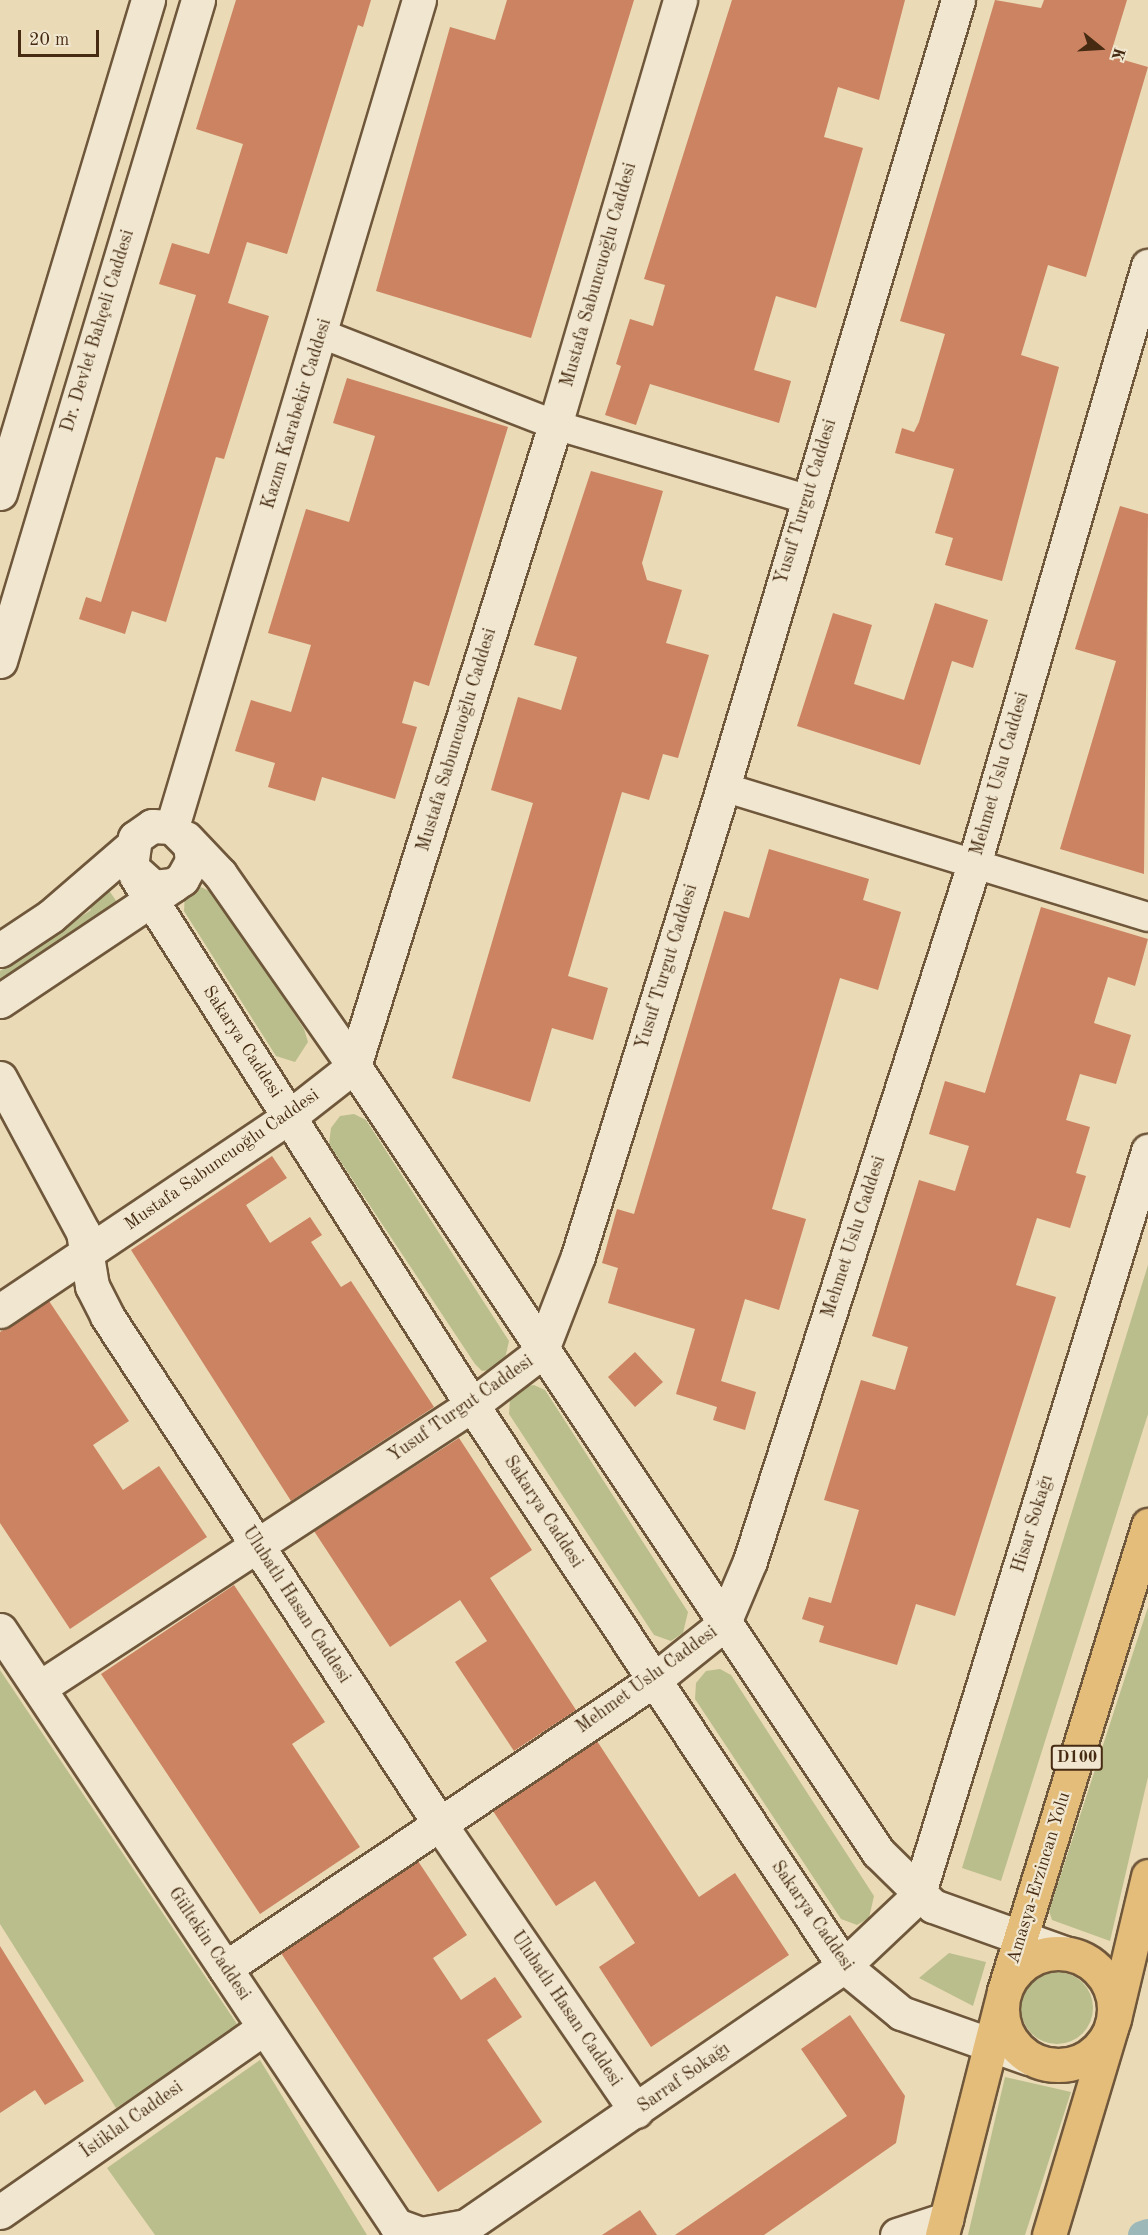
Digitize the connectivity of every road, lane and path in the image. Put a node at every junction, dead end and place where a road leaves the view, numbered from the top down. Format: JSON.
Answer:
{"nodes":[{"id":1,"x":148,"y":0,"type":"edge"},
{"id":2,"x":198,"y":0,"type":"edge"},
{"id":3,"x":419,"y":0,"type":"edge"},
{"id":4,"x":680,"y":0,"type":"edge"},
{"id":5,"x":958,"y":0,"type":"edge"},
{"id":6,"x":1148,"y":266,"type":"edge"},
{"id":7,"x":322,"y":334,"type":"junction"},
{"id":8,"x":555,"y":425,"type":"junction"},
{"id":9,"x":0,"y":493,"type":"edge"},
{"id":10,"x":807,"y":499,"type":"junction"},
{"id":11,"x":0,"y":661,"type":"edge"},
{"id":12,"x":723,"y":787,"type":"junction"},
{"id":13,"x":179,"y":833,"type":"junction"},
{"id":14,"x":974,"y":864,"type":"junction"},
{"id":15,"x":148,"y":877,"type":"junction"},
{"id":16,"x":1148,"y":917,"type":"edge"},
{"id":17,"x":0,"y":950,"type":"edge"},
{"id":18,"x":0,"y":1001,"type":"edge"},
{"id":19,"x":354,"y":1066,"type":"junction"},
{"id":20,"x":0,"y":1078,"type":"edge"},
{"id":21,"x":290,"y":1116,"type":"junction"},
{"id":22,"x":1148,"y":1151,"type":"edge"},
{"id":23,"x":90,"y":1250,"type":"junction"},
{"id":24,"x":0,"y":1311,"type":"edge"},
{"id":25,"x":541,"y":1352,"type":"junction"},
{"id":26,"x":472,"y":1405,"type":"junction"},
{"id":27,"x":1148,"y":1525,"type":"edge"},
{"id":28,"x":258,"y":1548,"type":"junction"},
{"id":29,"x":723,"y":1625,"type":"junction"},
{"id":30,"x":0,"y":1630,"type":"edge"},
{"id":31,"x":654,"y":1680,"type":"junction"},
{"id":32,"x":39,"y":1688,"type":"junction"},
{"id":33,"x":439,"y":1823,"type":"junction"},
{"id":34,"x":1148,"y":1876,"type":"edge"},
{"id":35,"x":918,"y":1896,"type":"junction"},
{"id":36,"x":1021,"y":1938,"type":"junction"},
{"id":37,"x":1064,"y":1953,"type":"junction"},
{"id":38,"x":844,"y":1966,"type":"junction"},
{"id":39,"x":225,"y":1968,"type":"junction"},
{"id":40,"x":1004,"y":1991,"type":"junction"},
{"id":41,"x":1114,"y":2019,"type":"junction"},
{"id":42,"x":264,"y":2028,"type":"junction"},
{"id":43,"x":990,"y":2045,"type":"junction"},
{"id":44,"x":1028,"y":2058,"type":"junction"},
{"id":45,"x":636,"y":2111,"type":"junction"},
{"id":46,"x":0,"y":2212,"type":"edge"},
{"id":47,"x":944,"y":2227,"type":"edge"},
{"id":48,"x":433,"y":2234,"type":"edge"},
{"id":49,"x":897,"y":2235,"type":"edge"},
{"id":50,"x":1049,"y":2235,"type":"edge"}],
"edges":[{"from":1,"to":9,"type":"street"},
{"from":2,"to":11,"type":"street","name":"Dr. Devlet Bahçeli Caddesi"},
{"from":3,"to":7,"type":"street","name":"Kazım Karabekir Caddesi"},
{"from":4,"to":8,"type":"street","name":"Mustafa Sabuncuoğlu Caddesi"},
{"from":5,"to":10,"type":"street","name":"Yusuf Turgut Caddesi"},
{"from":6,"to":14,"type":"street","name":"Mehmet Uslu Caddesi"},
{"from":7,"to":8,"type":"street"},
{"from":7,"to":13,"type":"street","name":"Kazım Karabekir Caddesi"},
{"from":8,"to":10,"type":"street"},
{"from":8,"to":19,"type":"street","name":"Mustafa Sabuncuoğlu Caddesi"},
{"from":10,"to":12,"type":"street","name":"Yusuf Turgut Caddesi"},
{"from":12,"to":14,"type":"street"},
{"from":12,"to":25,"type":"street","name":"Yusuf Turgut Caddesi"},
{"from":13,"to":15,"type":"street","name":"Kazım Karabekir Caddesi"},
{"from":13,"to":15,"type":"street","name":"Kazım Karabekir Caddesi"},
{"from":13,"to":19,"type":"street"},
{"from":14,"to":16,"type":"street"},
{"from":14,"to":29,"type":"street","name":"Mehmet Uslu Caddesi"},
{"from":15,"to":17,"type":"street","name":"Kazım Karabekir Caddesi"},
{"from":15,"to":18,"type":"street","name":"Kazım Karabekir Caddesi"},
{"from":15,"to":21,"type":"street","name":"Sakarya Caddesi"},
{"from":19,"to":21,"type":"street","name":"Mustafa Sabuncuoğlu Caddesi"},
{"from":19,"to":25,"type":"street"},
{"from":20,"to":23,"type":"street","name":"Ulubatlı Hasan Caddesi"},
{"from":21,"to":23,"type":"street","name":"Mustafa Sabuncuoğlu Caddesi"},
{"from":21,"to":26,"type":"street","name":"Sakarya Caddesi"},
{"from":22,"to":35,"type":"street","name":"Hisar Sokağı"},
{"from":23,"to":24,"type":"street","name":"Mustafa Sabuncuoğlu Caddesi"},
{"from":23,"to":28,"type":"street","name":"Ulubatlı Hasan Caddesi"},
{"from":25,"to":26,"type":"street","name":"Yusuf Turgut Caddesi"},
{"from":25,"to":29,"type":"street"},
{"from":26,"to":28,"type":"street","name":"Yusuf Turgut Caddesi"},
{"from":26,"to":31,"type":"street","name":"Sakarya Caddesi"},
{"from":27,"to":36,"type":"highway","name":"Amasya-Erzincan Yolu","number":"D100"},
{"from":28,"to":32,"type":"street","name":"Yusuf Turgut Caddesi"},
{"from":28,"to":33,"type":"street","name":"Ulubatlı Hasan Caddesi"},
{"from":29,"to":31,"type":"street","name":"Mehmet Uslu Caddesi"},
{"from":29,"to":35,"type":"street"},
{"from":30,"to":32,"type":"street","name":"Gültekin Caddesi"},
{"from":31,"to":33,"type":"street","name":"Mehmet Uslu Caddesi"},
{"from":31,"to":38,"type":"street","name":"Sakarya Caddesi"},
{"from":32,"to":39,"type":"street","name":"Gültekin Caddesi"},
{"from":33,"to":39,"type":"street","name":"Mehmet Uslu Caddesi"},
{"from":33,"to":45,"type":"street","name":"Ulubatlı Hasan Caddesi"},
{"from":34,"to":41,"type":"highway"},
{"from":35,"to":36,"type":"street"},
{"from":35,"to":38,"type":"street","name":"Sarraf Sokağı"},
{"from":36,"to":37,"type":"street"},
{"from":36,"to":40,"type":"highway","name":"Amasya-Erzincan Yolu","number":"D100"},
{"from":37,"to":40,"type":"highway"},
{"from":37,"to":41,"type":"highway"},
{"from":38,"to":43,"type":"street","name":"Sakarya Caddesi"},
{"from":38,"to":45,"type":"street","name":"Sarraf Sokağı"},
{"from":39,"to":42,"type":"street","name":"Gültekin Caddesi"},
{"from":40,"to":43,"type":"highway","name":"Amasya-Erzincan Yolu","number":"D100"},
{"from":40,"to":44,"type":"highway"},
{"from":41,"to":44,"type":"highway"},
{"from":41,"to":50,"type":"highway"},
{"from":42,"to":46,"type":"street","name":"İstiklal Caddesi"},
{"from":42,"to":48,"type":"street","name":"Gültekin Caddesi"},
{"from":43,"to":44,"type":"street","name":"Sakarya Caddesi"},
{"from":43,"to":47,"type":"highway","name":"Amasya-Erzincan Yolu","number":"D100"},
{"from":45,"to":48,"type":"street","name":"Sarraf Sokağı"},
{"from":47,"to":49,"type":"street"}]}
